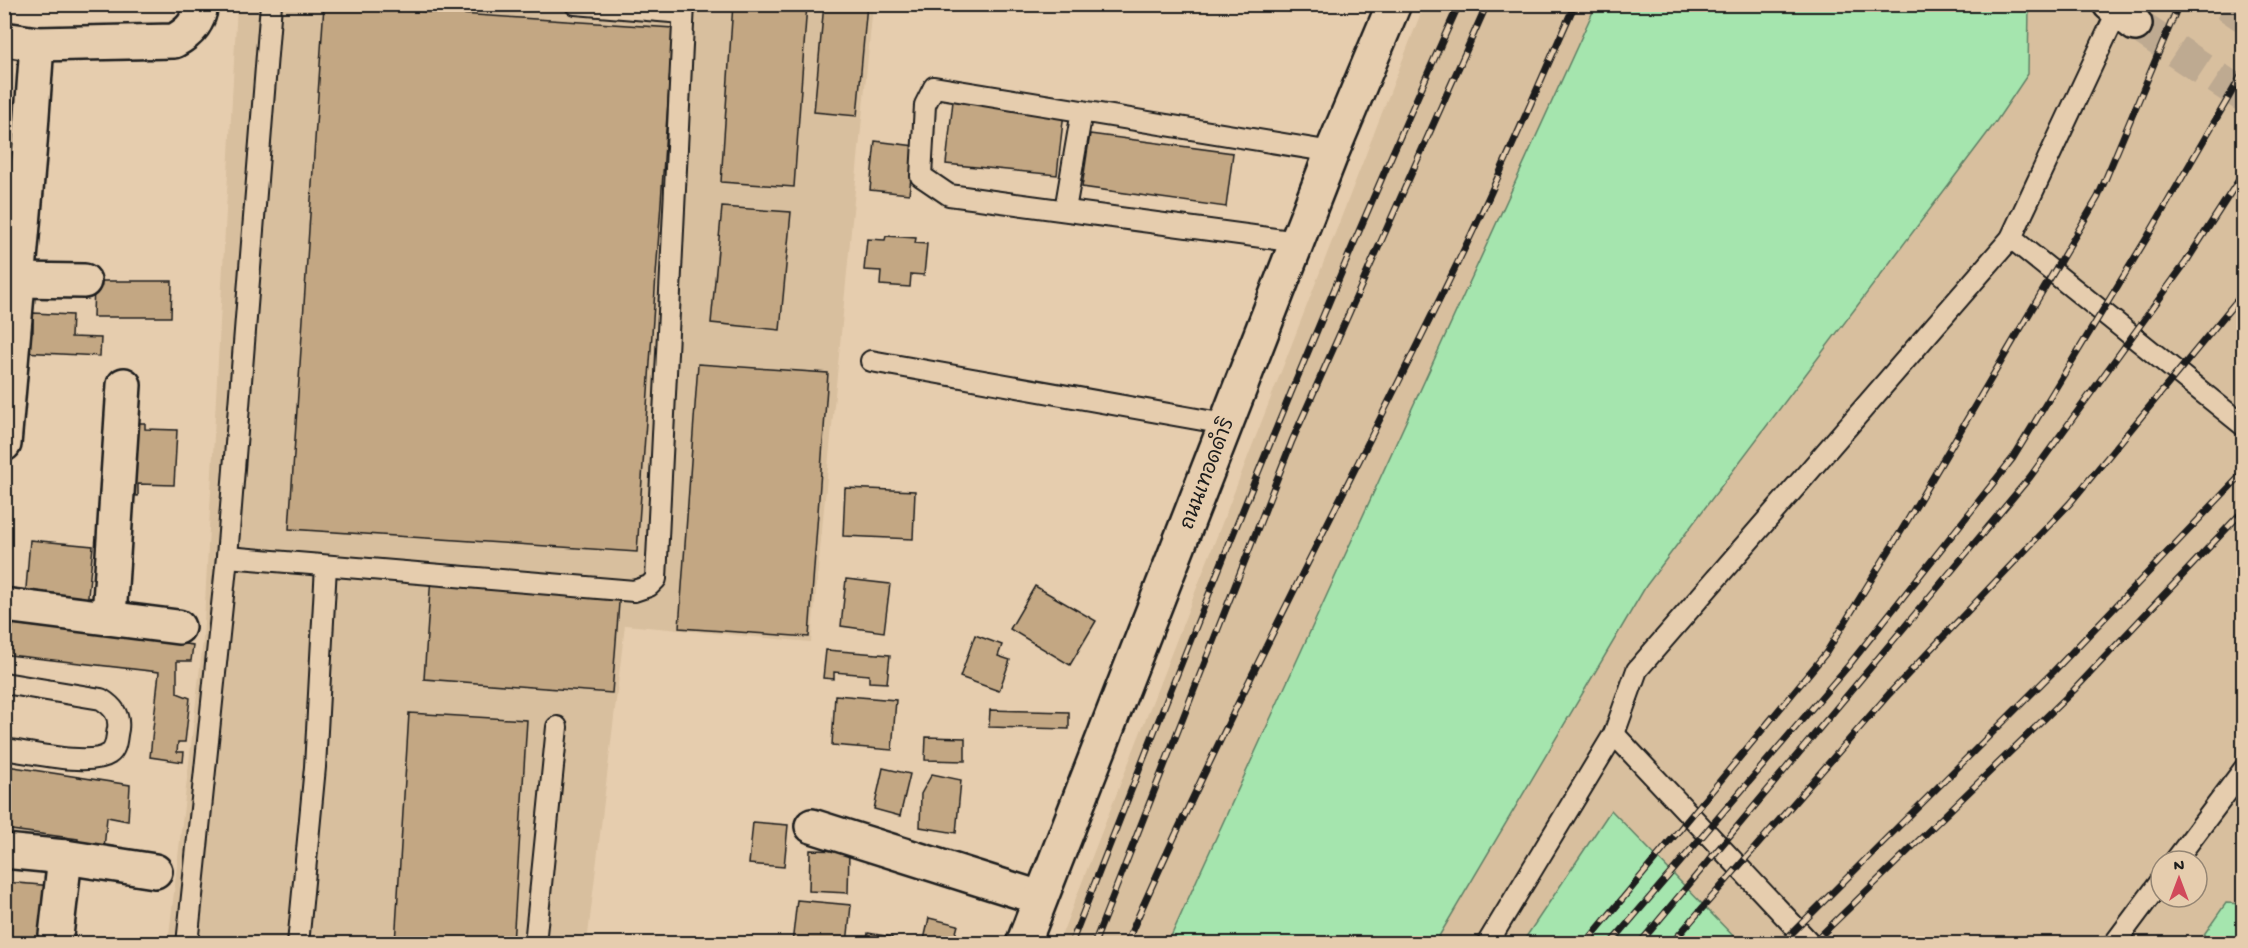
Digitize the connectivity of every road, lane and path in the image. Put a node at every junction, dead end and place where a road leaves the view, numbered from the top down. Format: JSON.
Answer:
{"nodes":[{"id":1,"x":201,"y":4,"type":"edge"},
{"id":2,"x":271,"y":4,"type":"edge"},
{"id":3,"x":575,"y":4,"type":"edge"},
{"id":4,"x":1394,"y":4,"type":"edge"},
{"id":5,"x":683,"y":9,"type":"edge"},
{"id":6,"x":2121,"y":13,"type":"edge"},
{"id":7,"x":4,"y":39,"type":"edge"},
{"id":8,"x":37,"y":44,"type":"junction"},
{"id":9,"x":1082,"y":111,"type":"junction"},
{"id":10,"x":1332,"y":152,"type":"junction"},
{"id":11,"x":1065,"y":210,"type":"junction"},
{"id":12,"x":2011,"y":237,"type":"junction"},
{"id":13,"x":1298,"y":242,"type":"junction"},
{"id":14,"x":13,"y":272,"type":"edge"},
{"id":15,"x":84,"y":281,"type":"dead end"},
{"id":16,"x":871,"y":361,"type":"dead end"},
{"id":17,"x":124,"y":385,"type":"dead end"},
{"id":18,"x":1225,"y":424,"type":"junction"},
{"id":19,"x":2244,"y":426,"type":"edge"},
{"id":20,"x":4,"y":444,"type":"edge"},
{"id":21,"x":227,"y":557,"type":"junction"},
{"id":22,"x":326,"y":566,"type":"junction"},
{"id":23,"x":4,"y":605,"type":"edge"},
{"id":24,"x":109,"y":617,"type":"junction"},
{"id":25,"x":178,"y":627,"type":"dead end"},
{"id":26,"x":4,"y":683,"type":"edge"},
{"id":27,"x":557,"y":727,"type":"dead end"},
{"id":28,"x":1614,"y":734,"type":"junction"},
{"id":29,"x":4,"y":749,"type":"edge"},
{"id":30,"x":2244,"y":769,"type":"edge"},
{"id":31,"x":812,"y":826,"type":"dead end"},
{"id":32,"x":2184,"y":849,"type":"edge"},
{"id":33,"x":4,"y":851,"type":"edge"},
{"id":34,"x":65,"y":857,"type":"junction"},
{"id":35,"x":155,"y":871,"type":"dead end"},
{"id":36,"x":2149,"y":896,"type":"edge"},
{"id":37,"x":1040,"y":898,"type":"junction"},
{"id":38,"x":55,"y":944,"type":"edge"},
{"id":39,"x":187,"y":944,"type":"edge"},
{"id":40,"x":298,"y":944,"type":"edge"},
{"id":41,"x":535,"y":944,"type":"edge"},
{"id":42,"x":1023,"y":944,"type":"edge"},
{"id":43,"x":1487,"y":944,"type":"edge"},
{"id":44,"x":1811,"y":944,"type":"edge"},
{"id":45,"x":2114,"y":944,"type":"edge"}],
"edges":[{"from":1,"to":8,"type":"street"},
{"from":2,"to":21,"type":"lane"},
{"from":3,"to":5,"type":"lane"},
{"from":4,"to":10,"type":"street","name":"ถนนเทอดดำริ"},
{"from":5,"to":22,"type":"lane"},
{"from":6,"to":12,"type":"lane"},
{"from":7,"to":8,"type":"street"},
{"from":8,"to":14,"type":"street"},
{"from":9,"to":10,"type":"lane"},
{"from":9,"to":11,"type":"lane"},
{"from":9,"to":11,"type":"lane"},
{"from":10,"to":13,"type":"street","name":"ถนนเทอดดำริ"},
{"from":11,"to":13,"type":"lane"},
{"from":12,"to":19,"type":"lane"},
{"from":12,"to":28,"type":"lane"},
{"from":13,"to":18,"type":"street","name":"ถนนเทอดดำริ"},
{"from":14,"to":15,"type":"street"},
{"from":14,"to":20,"type":"street"},
{"from":16,"to":18,"type":"lane"},
{"from":17,"to":24,"type":"street"},
{"from":18,"to":37,"type":"street","name":"ถนนเทอดดำริ"},
{"from":21,"to":22,"type":"lane"},
{"from":21,"to":39,"type":"lane"},
{"from":22,"to":40,"type":"lane"},
{"from":23,"to":24,"type":"street"},
{"from":24,"to":25,"type":"street"},
{"from":26,"to":29,"type":"lane"},
{"from":27,"to":41,"type":"lane"},
{"from":28,"to":43,"type":"lane"},
{"from":28,"to":44,"type":"lane"},
{"from":30,"to":32,"type":"lane"},
{"from":31,"to":37,"type":"street"},
{"from":33,"to":34,"type":"street"},
{"from":34,"to":35,"type":"street"},
{"from":34,"to":38,"type":"street"},
{"from":36,"to":45,"type":"lane"},
{"from":37,"to":42,"type":"street","name":"ถนนเทอดดำริ"}]}
